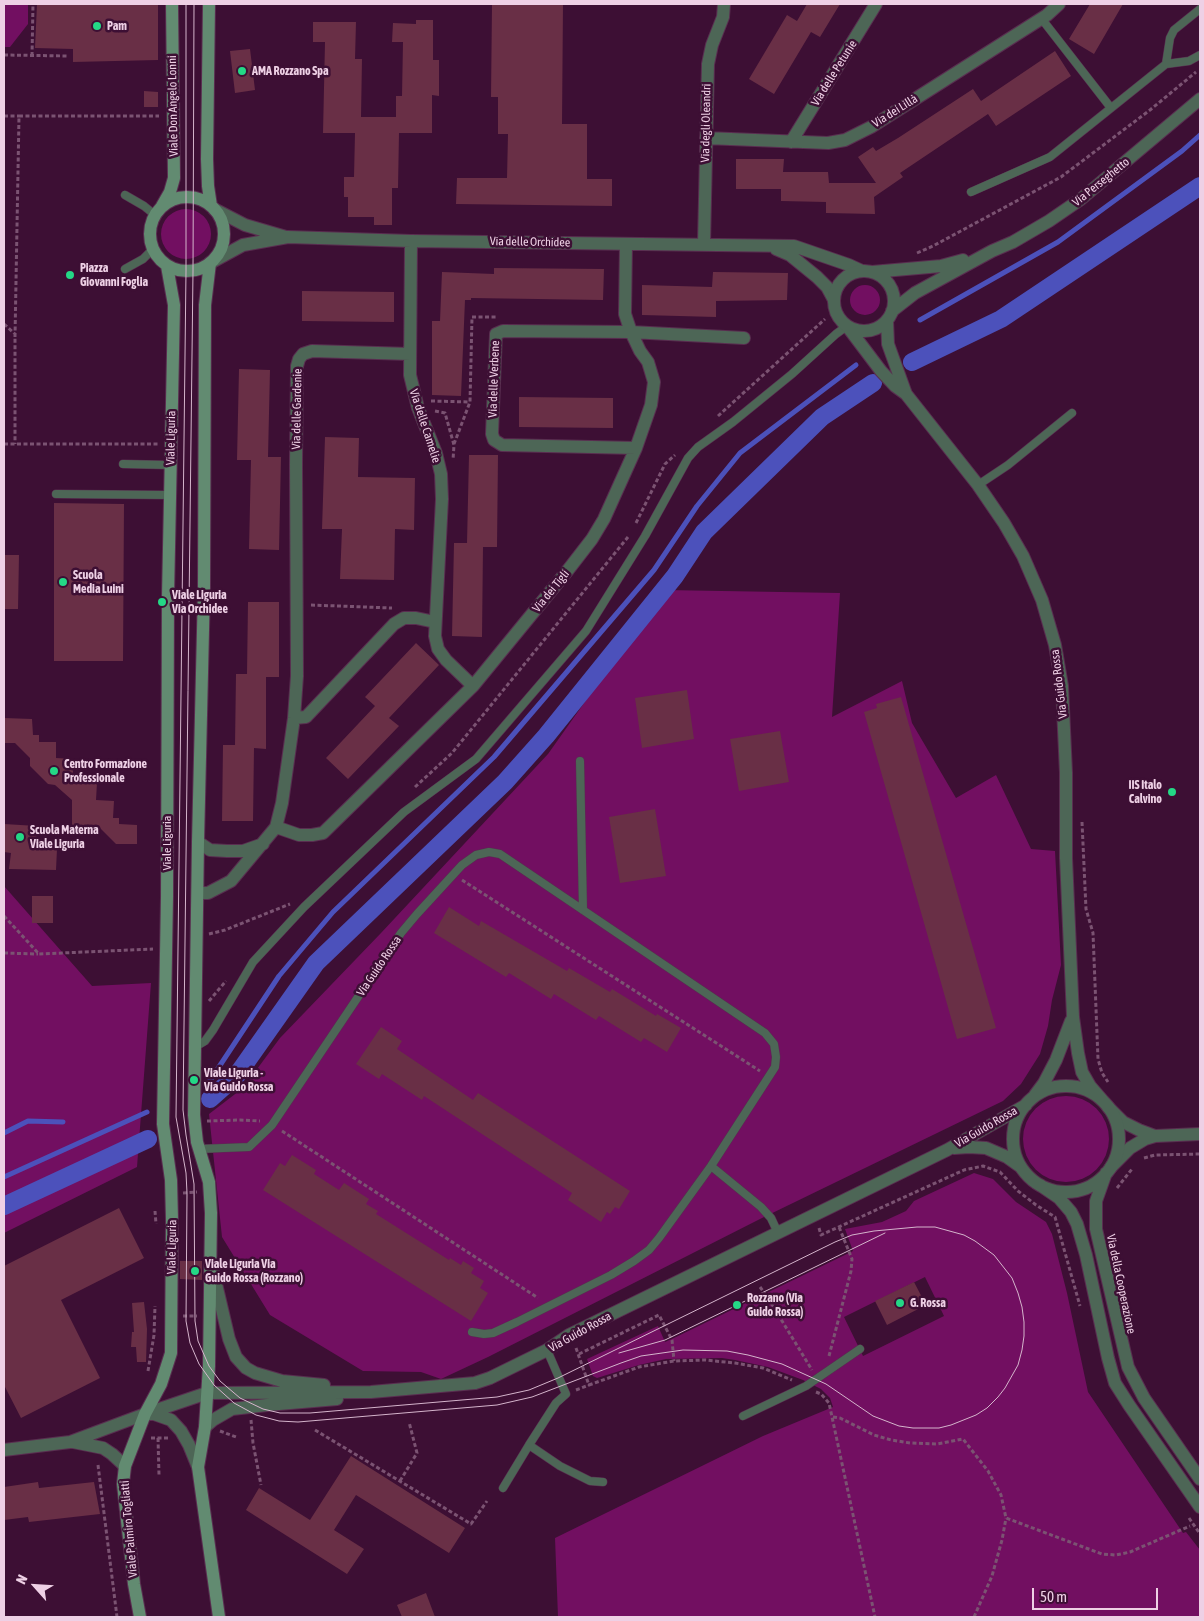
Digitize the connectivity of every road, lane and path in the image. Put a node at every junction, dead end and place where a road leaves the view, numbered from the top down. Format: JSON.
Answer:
{"nodes":[{"id":1,"x":33,"y":4,"type":"edge"},
{"id":2,"x":172,"y":4,"type":"edge"},
{"id":3,"x":209,"y":4,"type":"edge"},
{"id":4,"x":724,"y":4,"type":"edge"},
{"id":5,"x":876,"y":4,"type":"edge"},
{"id":6,"x":1059,"y":4,"type":"edge"},
{"id":7,"x":1200,"y":9,"type":"edge"},
{"id":8,"x":1041,"y":18,"type":"junction"},
{"id":9,"x":4,"y":55,"type":"edge"},
{"id":10,"x":1200,"y":55,"type":"edge"},
{"id":11,"x":32,"y":56,"type":"junction"},
{"id":12,"x":68,"y":56,"type":"dead end"},
{"id":13,"x":1166,"y":64,"type":"junction"},
{"id":14,"x":1200,"y":69,"type":"edge"},
{"id":15,"x":1200,"y":100,"type":"edge"},
{"id":16,"x":1111,"y":108,"type":"junction"},
{"id":17,"x":4,"y":116,"type":"edge"},
{"id":18,"x":19,"y":116,"type":"junction"},
{"id":19,"x":164,"y":116,"type":"dead end"},
{"id":20,"x":706,"y":138,"type":"junction"},
{"id":21,"x":791,"y":142,"type":"junction"},
{"id":22,"x":971,"y":192,"type":"dead end"},
{"id":23,"x":125,"y":195,"type":"dead end"},
{"id":24,"x":212,"y":207,"type":"junction"},
{"id":25,"x":158,"y":211,"type":"junction"},
{"id":26,"x":288,"y":237,"type":"junction"},
{"id":27,"x":411,"y":241,"type":"junction"},
{"id":28,"x":626,"y":244,"type":"junction"},
{"id":29,"x":704,"y":244,"type":"junction"},
{"id":30,"x":771,"y":247,"type":"junction"},
{"id":31,"x":153,"y":249,"type":"junction"},
{"id":32,"x":992,"y":251,"type":"junction"},
{"id":33,"x":210,"y":263,"type":"junction"},
{"id":34,"x":168,"y":266,"type":"junction"},
{"id":35,"x":125,"y":269,"type":"dead end"},
{"id":36,"x":912,"y":269,"type":"junction"},
{"id":37,"x":867,"y":272,"type":"junction"},
{"id":38,"x":834,"y":300,"type":"junction"},
{"id":39,"x":889,"y":316,"type":"junction"},
{"id":40,"x":4,"y":324,"type":"edge"},
{"id":41,"x":847,"y":326,"type":"junction"},
{"id":42,"x":631,"y":332,"type":"junction"},
{"id":43,"x":15,"y":337,"type":"junction"},
{"id":44,"x":744,"y":338,"type":"dead end"},
{"id":45,"x":410,"y":354,"type":"junction"},
{"id":46,"x":906,"y":394,"type":"junction"},
{"id":47,"x":428,"y":401,"type":"dead end"},
{"id":48,"x":470,"y":402,"type":"dead end"},
{"id":49,"x":1072,"y":413,"type":"dead end"},
{"id":50,"x":4,"y":444,"type":"edge"},
{"id":51,"x":14,"y":444,"type":"junction"},
{"id":52,"x":162,"y":444,"type":"dead end"},
{"id":53,"x":636,"y":448,"type":"junction"},
{"id":54,"x":123,"y":464,"type":"dead end"},
{"id":55,"x":170,"y":465,"type":"junction"},
{"id":56,"x":978,"y":485,"type":"junction"},
{"id":57,"x":56,"y":494,"type":"dead end"},
{"id":58,"x":170,"y":495,"type":"junction"},
{"id":59,"x":298,"y":604,"type":"junction"},
{"id":60,"x":397,"y":609,"type":"dead end"},
{"id":61,"x":435,"y":622,"type":"junction"},
{"id":62,"x":473,"y":686,"type":"junction"},
{"id":63,"x":294,"y":718,"type":"junction"},
{"id":64,"x":580,"y":761,"type":"dead end"},
{"id":65,"x":1082,"y":812,"type":"dead end"},
{"id":66,"x":276,"y":827,"type":"junction"},
{"id":67,"x":198,"y":842,"type":"junction"},
{"id":68,"x":263,"y":844,"type":"junction"},
{"id":69,"x":453,"y":875,"type":"junction"},
{"id":70,"x":198,"y":893,"type":"junction"},
{"id":71,"x":583,"y":910,"type":"junction"},
{"id":72,"x":4,"y":916,"type":"edge"},
{"id":73,"x":165,"y":948,"type":"junction"},
{"id":74,"x":4,"y":953,"type":"edge"},
{"id":75,"x":39,"y":954,"type":"junction"},
{"id":76,"x":1073,"y":1017,"type":"junction"},
{"id":77,"x":195,"y":1047,"type":"junction"},
{"id":78,"x":768,"y":1077,"type":"junction"},
{"id":79,"x":1108,"y":1083,"type":"dead end"},
{"id":80,"x":1028,"y":1102,"type":"junction"},
{"id":81,"x":1106,"y":1104,"type":"junction"},
{"id":82,"x":205,"y":1121,"type":"dead end"},
{"id":83,"x":272,"y":1124,"type":"junction"},
{"id":84,"x":1200,"y":1134,"type":"edge"},
{"id":85,"x":1155,"y":1136,"type":"junction"},
{"id":86,"x":199,"y":1149,"type":"junction"},
{"id":87,"x":947,"y":1150,"type":"junction"},
{"id":88,"x":1200,"y":1154,"type":"edge"},
{"id":89,"x":1140,"y":1160,"type":"dead end"},
{"id":90,"x":1136,"y":1164,"type":"dead end"},
{"id":91,"x":711,"y":1166,"type":"junction"},
{"id":92,"x":983,"y":1166,"type":"dead end"},
{"id":93,"x":1108,"y":1170,"type":"junction"},
{"id":94,"x":1024,"y":1171,"type":"junction"},
{"id":95,"x":1040,"y":1185,"type":"junction"},
{"id":96,"x":200,"y":1192,"type":"dead end"},
{"id":97,"x":180,"y":1193,"type":"dead end"},
{"id":98,"x":1113,"y":1195,"type":"dead end"},
{"id":99,"x":155,"y":1202,"type":"dead end"},
{"id":100,"x":839,"y":1227,"type":"junction"},
{"id":101,"x":156,"y":1230,"type":"dead end"},
{"id":102,"x":778,"y":1233,"type":"junction"},
{"id":103,"x":822,"y":1235,"type":"dead end"},
{"id":104,"x":210,"y":1260,"type":"junction"},
{"id":105,"x":760,"y":1287,"type":"dead end"},
{"id":106,"x":155,"y":1300,"type":"dead end"},
{"id":107,"x":548,"y":1307,"type":"junction"},
{"id":108,"x":180,"y":1316,"type":"dead end"},
{"id":109,"x":202,"y":1316,"type":"dead end"},
{"id":110,"x":472,"y":1332,"type":"dead end"},
{"id":111,"x":569,"y":1335,"type":"junction"},
{"id":112,"x":860,"y":1349,"type":"dead end"},
{"id":113,"x":547,"y":1350,"type":"junction"},
{"id":114,"x":579,"y":1354,"type":"junction"},
{"id":115,"x":674,"y":1361,"type":"junction"},
{"id":116,"x":148,"y":1374,"type":"dead end"},
{"id":117,"x":822,"y":1375,"type":"junction"},
{"id":118,"x":806,"y":1386,"type":"junction"},
{"id":119,"x":207,"y":1392,"type":"junction"},
{"id":120,"x":371,"y":1392,"type":"junction"},
{"id":121,"x":145,"y":1414,"type":"junction"},
{"id":122,"x":742,"y":1416,"type":"dead end"},
{"id":123,"x":833,"y":1417,"type":"junction"},
{"id":124,"x":251,"y":1420,"type":"dead end"},
{"id":125,"x":409,"y":1422,"type":"dead end"},
{"id":126,"x":210,"y":1428,"type":"junction"},
{"id":127,"x":315,"y":1430,"type":"dead end"},
{"id":128,"x":236,"y":1437,"type":"dead end"},
{"id":129,"x":158,"y":1438,"type":"dead end"},
{"id":130,"x":70,"y":1442,"type":"junction"},
{"id":131,"x":529,"y":1445,"type":"junction"},
{"id":132,"x":4,"y":1450,"type":"edge"},
{"id":133,"x":98,"y":1465,"type":"dead end"},
{"id":134,"x":125,"y":1466,"type":"junction"},
{"id":135,"x":198,"y":1467,"type":"junction"},
{"id":136,"x":159,"y":1475,"type":"dead end"},
{"id":137,"x":400,"y":1480,"type":"junction"},
{"id":138,"x":1200,"y":1480,"type":"edge"},
{"id":139,"x":603,"y":1482,"type":"dead end"},
{"id":140,"x":261,"y":1485,"type":"dead end"},
{"id":141,"x":503,"y":1488,"type":"dead end"},
{"id":142,"x":487,"y":1501,"type":"dead end"},
{"id":143,"x":1200,"y":1506,"type":"edge"},
{"id":144,"x":1006,"y":1518,"type":"junction"},
{"id":145,"x":1190,"y":1526,"type":"dead end"},
{"id":146,"x":117,"y":1617,"type":"edge"},
{"id":147,"x":140,"y":1617,"type":"edge"},
{"id":148,"x":219,"y":1617,"type":"edge"},
{"id":149,"x":875,"y":1617,"type":"edge"},
{"id":150,"x":974,"y":1617,"type":"edge"}],
"edges":[{"from":1,"to":11,"type":"path"},
{"from":2,"to":25,"type":"main road","name":"Viale Don Angelo Lonni"},
{"from":3,"to":24,"type":"main road"},
{"from":4,"to":20,"type":"street","name":"Via degli Oleandri"},
{"from":5,"to":21,"type":"street","name":"Via delle Petunie"},
{"from":6,"to":8,"type":"street","name":"Via dei Lillà"},
{"from":7,"to":13,"type":"lane"},
{"from":8,"to":16,"type":"lane"},
{"from":8,"to":21,"type":"street","name":"Via dei Lillà"},
{"from":9,"to":11,"type":"path"},
{"from":10,"to":13,"type":"lane"},
{"from":11,"to":12,"type":"path"},
{"from":13,"to":16,"type":"lane"},
{"from":14,"to":36,"type":"path"},
{"from":15,"to":32,"type":"street","name":"Via Perseghetto"},
{"from":16,"to":22,"type":"lane"},
{"from":17,"to":18,"type":"path"},
{"from":18,"to":19,"type":"path"},
{"from":18,"to":43,"type":"path"},
{"from":20,"to":21,"type":"street","name":"Via dei Lillà"},
{"from":20,"to":29,"type":"street","name":"Via degli Oleandri"},
{"from":23,"to":25,"type":"lane"},
{"from":24,"to":25,"type":"main road"},
{"from":24,"to":26,"type":"street","name":"Via delle Orchidee"},
{"from":24,"to":33,"type":"main road"},
{"from":25,"to":31,"type":"main road"},
{"from":26,"to":27,"type":"street","name":"Via delle Orchidee"},
{"from":26,"to":33,"type":"street","name":"Via delle Orchidee"},
{"from":27,"to":28,"type":"street","name":"Via delle Orchidee"},
{"from":27,"to":45,"type":"street","name":"Via delle Camelie"},
{"from":28,"to":29,"type":"street","name":"Via delle Orchidee"},
{"from":28,"to":42,"type":"street","name":"Via dei Tigli"},
{"from":29,"to":30,"type":"street","name":"Via delle Orchidee"},
{"from":30,"to":37,"type":"street","name":"Via delle Orchidee"},
{"from":30,"to":38,"type":"street","name":"Via delle Orchidee"},
{"from":31,"to":34,"type":"main road"},
{"from":31,"to":35,"type":"lane"},
{"from":32,"to":36,"type":"street","name":"Via Perseghetto"},
{"from":32,"to":39,"type":"street","name":"Via Perseghetto"},
{"from":33,"to":34,"type":"main road"},
{"from":33,"to":67,"type":"main road"},
{"from":34,"to":55,"type":"main road","name":"Viale Liguria"},
{"from":36,"to":37,"type":"street","name":"Via Perseghetto"},
{"from":37,"to":38,"type":"street"},
{"from":37,"to":39,"type":"street"},
{"from":38,"to":41,"type":"street"},
{"from":39,"to":41,"type":"street"},
{"from":39,"to":46,"type":"street","name":"Via Guido Rossa"},
{"from":40,"to":43,"type":"path"},
{"from":41,"to":46,"type":"street","name":"Via Guido Rossa"},
{"from":41,"to":77,"type":"lane"},
{"from":42,"to":44,"type":"street","name":"Via delle Verbene"},
{"from":42,"to":53,"type":"street","name":"Via dei Tigli"},
{"from":42,"to":53,"type":"street","name":"Via delle Verbene"},
{"from":43,"to":51,"type":"path"},
{"from":45,"to":59,"type":"street","name":"Via delle Gardenie"},
{"from":45,"to":61,"type":"street","name":"Via delle Camelie"},
{"from":46,"to":56,"type":"street","name":"Via Guido Rossa"},
{"from":47,"to":48,"type":"path"},
{"from":49,"to":56,"type":"lane"},
{"from":50,"to":51,"type":"path"},
{"from":51,"to":52,"type":"path"},
{"from":53,"to":62,"type":"street","name":"Via dei Tigli"},
{"from":54,"to":55,"type":"lane"},
{"from":55,"to":58,"type":"main road","name":"Viale Liguria"},
{"from":56,"to":76,"type":"street","name":"Via Guido Rossa"},
{"from":57,"to":58,"type":"lane"},
{"from":58,"to":73,"type":"main road","name":"Viale Liguria"},
{"from":59,"to":60,"type":"path"},
{"from":59,"to":63,"type":"street"},
{"from":61,"to":62,"type":"street","name":"Via delle Camelie"},
{"from":61,"to":63,"type":"street"},
{"from":62,"to":66,"type":"street","name":"Via dei Tigli"},
{"from":63,"to":66,"type":"street"},
{"from":64,"to":71,"type":"lane"},
{"from":65,"to":79,"type":"path"},
{"from":66,"to":68,"type":"street"},
{"from":67,"to":68,"type":"street"},
{"from":67,"to":70,"type":"main road"},
{"from":68,"to":70,"type":"street"},
{"from":69,"to":71,"type":"lane","name":"Via Guido Rossa"},
{"from":69,"to":78,"type":"path"},
{"from":69,"to":83,"type":"lane","name":"Via Guido Rossa"},
{"from":70,"to":77,"type":"main road"},
{"from":71,"to":78,"type":"lane","name":"Via Guido Rossa"},
{"from":72,"to":75,"type":"path"},
{"from":73,"to":75,"type":"path"},
{"from":73,"to":121,"type":"main road","name":"Viale Liguria"},
{"from":74,"to":75,"type":"path"},
{"from":76,"to":80,"type":"street","name":"Via Guido Rossa"},
{"from":76,"to":81,"type":"street","name":"Via Guido Rossa"},
{"from":77,"to":86,"type":"main road"},
{"from":78,"to":91,"type":"lane","name":"Via Guido Rossa"},
{"from":80,"to":81,"type":"street"},
{"from":80,"to":87,"type":"street","name":"Via Guido Rossa"},
{"from":80,"to":94,"type":"street"},
{"from":81,"to":85,"type":"street"},
{"from":81,"to":93,"type":"street"},
{"from":82,"to":83,"type":"path"},
{"from":83,"to":86,"type":"lane","name":"Via Guido Rossa"},
{"from":83,"to":107,"type":"path"},
{"from":84,"to":85,"type":"street"},
{"from":85,"to":93,"type":"street"},
{"from":86,"to":104,"type":"main road"},
{"from":87,"to":94,"type":"street","name":"Via Guido Rossa"},
{"from":87,"to":102,"type":"street","name":"Via Guido Rossa"},
{"from":88,"to":89,"type":"path"},
{"from":90,"to":98,"type":"path"},
{"from":91,"to":102,"type":"lane"},
{"from":91,"to":107,"type":"lane","name":"Via Guido Rossa"},
{"from":92,"to":100,"type":"path"},
{"from":93,"to":95,"type":"street"},
{"from":93,"to":138,"type":"street","name":"Via della Cooperazione"},
{"from":94,"to":95,"type":"street"},
{"from":95,"to":143,"type":"street"},
{"from":96,"to":97,"type":"path"},
{"from":99,"to":101,"type":"path"},
{"from":100,"to":103,"type":"path"},
{"from":100,"to":117,"type":"path"},
{"from":102,"to":111,"type":"street","name":"Via Guido Rossa"},
{"from":104,"to":119,"type":"main road"},
{"from":104,"to":120,"type":"street","name":"Via Guido Rossa"},
{"from":105,"to":117,"type":"path"},
{"from":106,"to":116,"type":"path"},
{"from":107,"to":110,"type":"lane","name":"Via Guido Rossa"},
{"from":108,"to":109,"type":"path"},
{"from":111,"to":113,"type":"street","name":"Via Guido Rossa"},
{"from":111,"to":114,"type":"path"},
{"from":112,"to":117,"type":"lane"},
{"from":113,"to":120,"type":"street","name":"Via Guido Rossa"},
{"from":113,"to":131,"type":"lane"},
{"from":114,"to":115,"type":"path"},
{"from":114,"to":115,"type":"path"},
{"from":115,"to":118,"type":"path"},
{"from":117,"to":118,"type":"lane"},
{"from":118,"to":122,"type":"lane"},
{"from":118,"to":123,"type":"path"},
{"from":119,"to":120,"type":"street","name":"Via Guido Rossa"},
{"from":119,"to":121,"type":"street"},
{"from":119,"to":126,"type":"main road"},
{"from":120,"to":126,"type":"street","name":"Via Guido Rossa"},
{"from":121,"to":130,"type":"street"},
{"from":121,"to":134,"type":"main road","name":"Viale Palmiro Togliatti"},
{"from":121,"to":135,"type":"street"},
{"from":123,"to":144,"type":"path"},
{"from":123,"to":149,"type":"path"},
{"from":124,"to":140,"type":"path"},
{"from":125,"to":137,"type":"path"},
{"from":126,"to":128,"type":"path"},
{"from":126,"to":135,"type":"main road"},
{"from":127,"to":137,"type":"path"},
{"from":129,"to":136,"type":"path"},
{"from":130,"to":132,"type":"street"},
{"from":130,"to":134,"type":"street"},
{"from":131,"to":139,"type":"lane"},
{"from":131,"to":141,"type":"lane"},
{"from":133,"to":146,"type":"path"},
{"from":134,"to":147,"type":"main road","name":"Viale Palmiro Togliatti"},
{"from":135,"to":148,"type":"main road"},
{"from":137,"to":142,"type":"path"},
{"from":144,"to":145,"type":"path"},
{"from":144,"to":150,"type":"path"}]}
